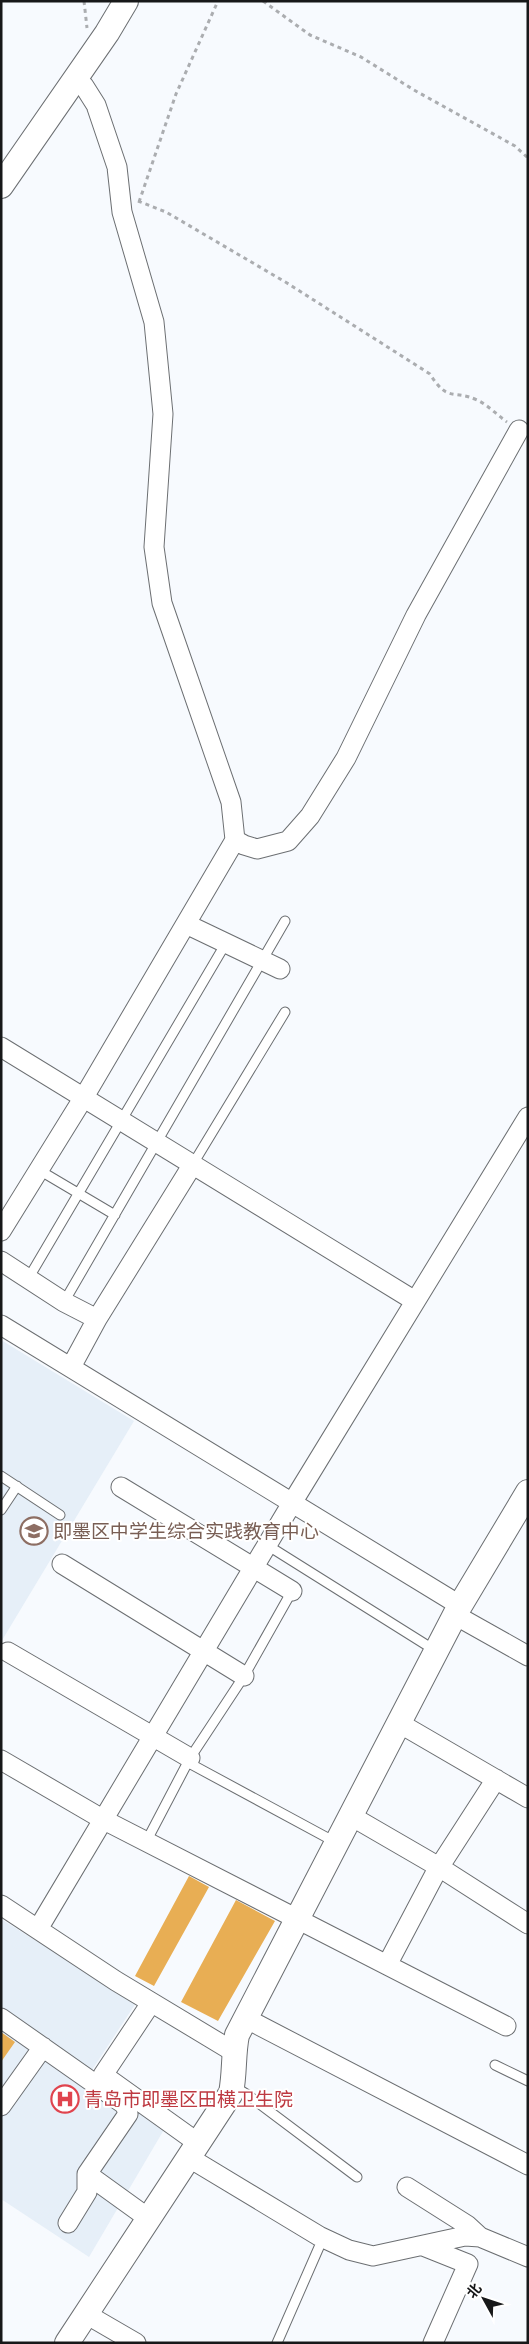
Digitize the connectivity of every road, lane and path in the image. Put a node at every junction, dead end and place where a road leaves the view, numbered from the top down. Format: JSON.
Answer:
{"nodes":[{"id":1,"x":126,"y":1,"type":"edge"},
{"id":2,"x":218,"y":1,"type":"edge"},
{"id":3,"x":263,"y":1,"type":"edge"},
{"id":4,"x":76,"y":78,"type":"junction"},
{"id":5,"x":528,"y":158,"type":"edge"},
{"id":6,"x":1,"y":186,"type":"edge"},
{"id":7,"x":121,"y":195,"type":"junction"},
{"id":8,"x":139,"y":202,"type":"junction"},
{"id":9,"x":519,"y":430,"type":"joint"},
{"id":10,"x":235,"y":840,"type":"junction"},
{"id":11,"x":285,"y":921,"type":"dead end"},
{"id":12,"x":186,"y":924,"type":"junction"},
{"id":13,"x":226,"y":943,"type":"junction"},
{"id":14,"x":262,"y":961,"type":"junction"},
{"id":15,"x":280,"y":969,"type":"dead end"},
{"id":16,"x":285,"y":1012,"type":"dead end"},
{"id":17,"x":1,"y":1047,"type":"edge"},
{"id":18,"x":84,"y":1097,"type":"junction"},
{"id":19,"x":528,"y":1117,"type":"edge"},
{"id":20,"x":122,"y":1120,"type":"junction"},
{"id":21,"x":158,"y":1142,"type":"junction"},
{"id":22,"x":193,"y":1164,"type":"junction"},
{"id":23,"x":39,"y":1170,"type":"junction"},
{"id":24,"x":78,"y":1194,"type":"junction"},
{"id":25,"x":115,"y":1216,"type":"junction"},
{"id":26,"x":1,"y":1231,"type":"edge"},
{"id":27,"x":1,"y":1261,"type":"edge"},
{"id":28,"x":28,"y":1279,"type":"junction"},
{"id":29,"x":415,"y":1301,"type":"junction"},
{"id":30,"x":64,"y":1302,"type":"junction"},
{"id":31,"x":97,"y":1319,"type":"junction"},
{"id":32,"x":1,"y":1325,"type":"edge"},
{"id":33,"x":71,"y":1368,"type":"junction"},
{"id":34,"x":1,"y":1476,"type":"edge"},
{"id":35,"x":17,"y":1486,"type":"junction"},
{"id":36,"x":121,"y":1487,"type":"dead end"},
{"id":37,"x":292,"y":1503,"type":"junction"},
{"id":38,"x":524,"y":1506,"type":"edge"},
{"id":39,"x":1,"y":1510,"type":"edge"},
{"id":40,"x":60,"y":1515,"type":"dead end"},
{"id":41,"x":266,"y":1545,"type":"junction"},
{"id":42,"x":62,"y":1564,"type":"dead end"},
{"id":43,"x":253,"y":1568,"type":"junction"},
{"id":44,"x":292,"y":1591,"type":"joint"},
{"id":45,"x":458,"y":1610,"type":"junction"},
{"id":46,"x":204,"y":1651,"type":"junction"},
{"id":47,"x":436,"y":1651,"type":"junction"},
{"id":48,"x":8,"y":1652,"type":"dead end"},
{"id":49,"x":528,"y":1656,"type":"edge"},
{"id":50,"x":244,"y":1676,"type":"junction"},
{"id":51,"x":399,"y":1723,"type":"junction"},
{"id":52,"x":154,"y":1736,"type":"junction"},
{"id":53,"x":1,"y":1760,"type":"edge"},
{"id":54,"x":189,"y":1760,"type":"junction"},
{"id":55,"x":496,"y":1779,"type":"junction"},
{"id":56,"x":528,"y":1798,"type":"edge"},
{"id":57,"x":351,"y":1816,"type":"junction"},
{"id":58,"x":104,"y":1820,"type":"junction"},
{"id":59,"x":146,"y":1842,"type":"junction"},
{"id":60,"x":337,"y":1843,"type":"junction"},
{"id":61,"x":439,"y":1867,"type":"junction"},
{"id":62,"x":1,"y":1905,"type":"edge"},
{"id":63,"x":297,"y":1919,"type":"junction"},
{"id":64,"x":528,"y":1924,"type":"edge"},
{"id":65,"x":38,"y":1929,"type":"junction"},
{"id":66,"x":387,"y":1965,"type":"junction"},
{"id":67,"x":151,"y":2003,"type":"junction"},
{"id":68,"x":1,"y":2018,"type":"edge"},
{"id":69,"x":246,"y":2018,"type":"junction"},
{"id":70,"x":506,"y":2026,"type":"dead end"},
{"id":71,"x":43,"y":2047,"type":"junction"},
{"id":72,"x":234,"y":2052,"type":"junction"},
{"id":73,"x":495,"y":2065,"type":"dead end"},
{"id":74,"x":528,"y":2081,"type":"edge"},
{"id":75,"x":232,"y":2086,"type":"junction"},
{"id":76,"x":1,"y":2106,"type":"edge"},
{"id":77,"x":193,"y":2150,"type":"junction"},
{"id":78,"x":528,"y":2165,"type":"edge"},
{"id":79,"x":87,"y":2174,"type":"junction"},
{"id":80,"x":357,"y":2177,"type":"dead end"},
{"id":81,"x":407,"y":2187,"type":"dead end"},
{"id":82,"x":148,"y":2218,"type":"junction"},
{"id":83,"x":68,"y":2224,"type":"dead end"},
{"id":84,"x":480,"y":2237,"type":"junction"},
{"id":85,"x":323,"y":2238,"type":"junction"},
{"id":86,"x":423,"y":2246,"type":"junction"},
{"id":87,"x":528,"y":2257,"type":"edge"},
{"id":88,"x":86,"y":2314,"type":"junction"},
{"id":89,"x":67,"y":2343,"type":"edge"},
{"id":90,"x":136,"y":2343,"type":"edge"},
{"id":91,"x":277,"y":2343,"type":"edge"},
{"id":92,"x":433,"y":2343,"type":"edge"}],
"edges":[{"from":1,"to":4,"type":"street"},
{"from":2,"to":8,"type":"path"},
{"from":3,"to":5,"type":"path"},
{"from":4,"to":6,"type":"street"},
{"from":4,"to":7,"type":"street"},
{"from":7,"to":8,"type":"path"},
{"from":7,"to":10,"type":"street"},
{"from":8,"to":9,"type":"path"},
{"from":9,"to":10,"type":"street"},
{"from":10,"to":12,"type":"street"},
{"from":11,"to":14,"type":"lane"},
{"from":12,"to":13,"type":"street"},
{"from":12,"to":18,"type":"street"},
{"from":13,"to":14,"type":"street"},
{"from":13,"to":20,"type":"lane"},
{"from":14,"to":15,"type":"street"},
{"from":14,"to":21,"type":"lane"},
{"from":16,"to":22,"type":"lane"},
{"from":17,"to":18,"type":"street"},
{"from":18,"to":20,"type":"street"},
{"from":18,"to":23,"type":"street"},
{"from":19,"to":29,"type":"street"},
{"from":20,"to":21,"type":"street"},
{"from":20,"to":24,"type":"lane"},
{"from":21,"to":22,"type":"street"},
{"from":21,"to":25,"type":"lane"},
{"from":22,"to":29,"type":"street"},
{"from":22,"to":31,"type":"street"},
{"from":23,"to":24,"type":"lane"},
{"from":23,"to":26,"type":"street"},
{"from":24,"to":25,"type":"lane"},
{"from":24,"to":28,"type":"lane"},
{"from":25,"to":30,"type":"lane"},
{"from":27,"to":28,"type":"street"},
{"from":28,"to":30,"type":"street"},
{"from":29,"to":37,"type":"street"},
{"from":30,"to":31,"type":"street"},
{"from":31,"to":33,"type":"street"},
{"from":32,"to":33,"type":"street"},
{"from":33,"to":37,"type":"street"},
{"from":34,"to":35,"type":"lane"},
{"from":35,"to":39,"type":"lane"},
{"from":35,"to":40,"type":"lane"},
{"from":36,"to":43,"type":"street"},
{"from":37,"to":41,"type":"street"},
{"from":37,"to":45,"type":"street"},
{"from":38,"to":45,"type":"street"},
{"from":41,"to":43,"type":"street"},
{"from":41,"to":47,"type":"lane"},
{"from":42,"to":46,"type":"street"},
{"from":43,"to":44,"type":"street"},
{"from":43,"to":46,"type":"street"},
{"from":44,"to":50,"type":"lane"},
{"from":45,"to":47,"type":"street"},
{"from":45,"to":49,"type":"street"},
{"from":46,"to":50,"type":"street"},
{"from":46,"to":52,"type":"street"},
{"from":47,"to":51,"type":"street"},
{"from":48,"to":52,"type":"street"},
{"from":50,"to":54,"type":"lane"},
{"from":51,"to":55,"type":"street"},
{"from":51,"to":57,"type":"street"},
{"from":52,"to":54,"type":"street"},
{"from":52,"to":58,"type":"street"},
{"from":53,"to":58,"type":"street"},
{"from":54,"to":59,"type":"lane"},
{"from":54,"to":60,"type":"lane"},
{"from":55,"to":56,"type":"street"},
{"from":55,"to":61,"type":"street"},
{"from":57,"to":60,"type":"street"},
{"from":57,"to":61,"type":"street"},
{"from":58,"to":59,"type":"street"},
{"from":58,"to":65,"type":"street"},
{"from":59,"to":63,"type":"street"},
{"from":60,"to":63,"type":"street"},
{"from":61,"to":64,"type":"street"},
{"from":61,"to":66,"type":"street"},
{"from":62,"to":65,"type":"street"},
{"from":63,"to":66,"type":"street"},
{"from":63,"to":69,"type":"street"},
{"from":65,"to":67,"type":"street"},
{"from":66,"to":70,"type":"street"},
{"from":67,"to":72,"type":"street"},
{"from":67,"to":77,"type":"street"},
{"from":68,"to":71,"type":"street"},
{"from":69,"to":72,"type":"street"},
{"from":69,"to":78,"type":"street"},
{"from":71,"to":76,"type":"street"},
{"from":71,"to":79,"type":"street"},
{"from":72,"to":75,"type":"street"},
{"from":73,"to":74,"type":"lane"},
{"from":75,"to":77,"type":"street"},
{"from":75,"to":80,"type":"lane"},
{"from":77,"to":82,"type":"street"},
{"from":77,"to":85,"type":"street"},
{"from":79,"to":82,"type":"street"},
{"from":79,"to":83,"type":"street"},
{"from":81,"to":84,"type":"street"},
{"from":82,"to":88,"type":"street"},
{"from":84,"to":86,"type":"street"},
{"from":84,"to":87,"type":"street"},
{"from":85,"to":86,"type":"street"},
{"from":85,"to":91,"type":"lane"},
{"from":86,"to":92,"type":"street"},
{"from":88,"to":89,"type":"street"},
{"from":88,"to":90,"type":"street"}]}
